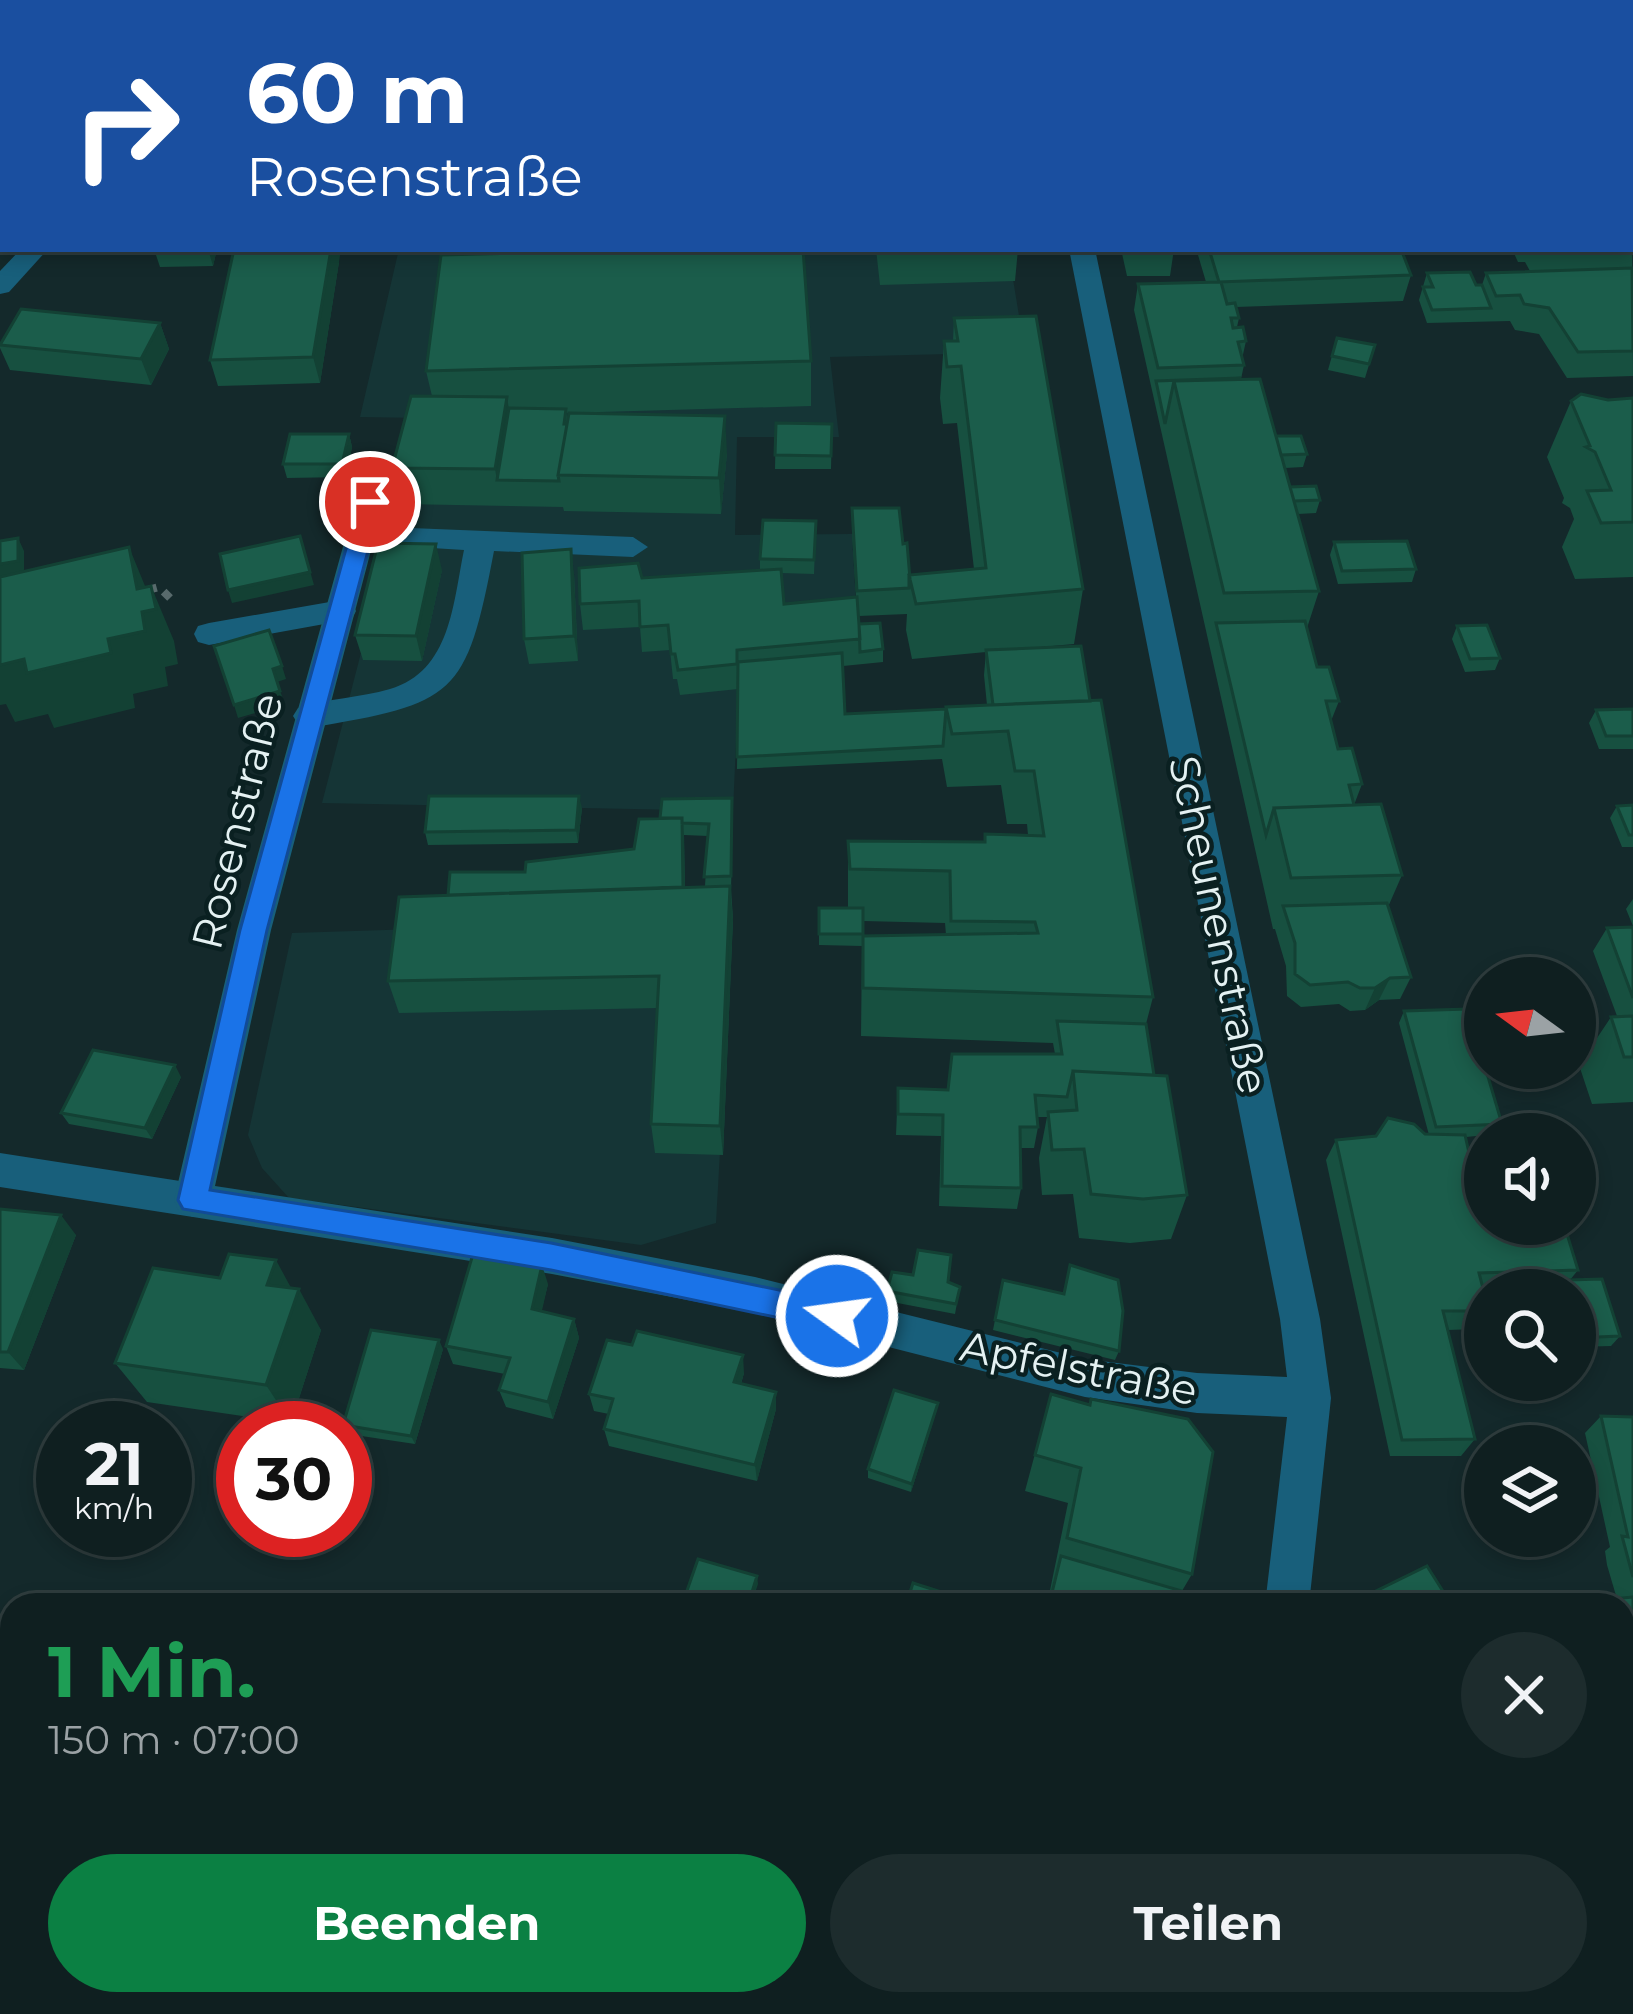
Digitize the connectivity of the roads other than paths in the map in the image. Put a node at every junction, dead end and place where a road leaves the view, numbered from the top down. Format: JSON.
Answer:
{"nodes":[{"id":1,"x":31,"y":252,"type":"edge"},
{"id":2,"x":1083,"y":252,"type":"edge"},
{"id":3,"x":0,"y":286,"type":"edge"},
{"id":4,"x":379,"y":467,"type":"dead end"},
{"id":5,"x":361,"y":536,"type":"junction"},
{"id":6,"x":481,"y":540,"type":"junction"},
{"id":7,"x":633,"y":547,"type":"dead end"},
{"id":8,"x":341,"y":610,"type":"junction"},
{"id":9,"x":208,"y":634,"type":"dead end"},
{"id":10,"x":309,"y":716,"type":"junction"},
{"id":11,"x":0,"y":1170,"type":"edge"},
{"id":12,"x":193,"y":1200,"type":"junction"},
{"id":13,"x":1310,"y":1398,"type":"junction"},
{"id":14,"x":1288,"y":1593,"type":"edge"}],
"edges":[{"from":1,"to":3,"type":"street"},
{"from":2,"to":13,"type":"street","name":"Scheunenstraße"},
{"from":4,"to":5,"type":"street","name":"Rosenstraße"},
{"from":5,"to":6,"type":"street"},
{"from":5,"to":8,"type":"street","name":"Rosenstraße"},
{"from":6,"to":7,"type":"street"},
{"from":6,"to":10,"type":"street"},
{"from":8,"to":9,"type":"street"},
{"from":8,"to":10,"type":"street","name":"Rosenstraße"},
{"from":10,"to":12,"type":"street","name":"Rosenstraße"},
{"from":11,"to":12,"type":"street","name":"Apfelstraße"},
{"from":12,"to":13,"type":"street","name":"Apfelstraße"},
{"from":13,"to":14,"type":"street","name":"Scheunenstraße"}]}
